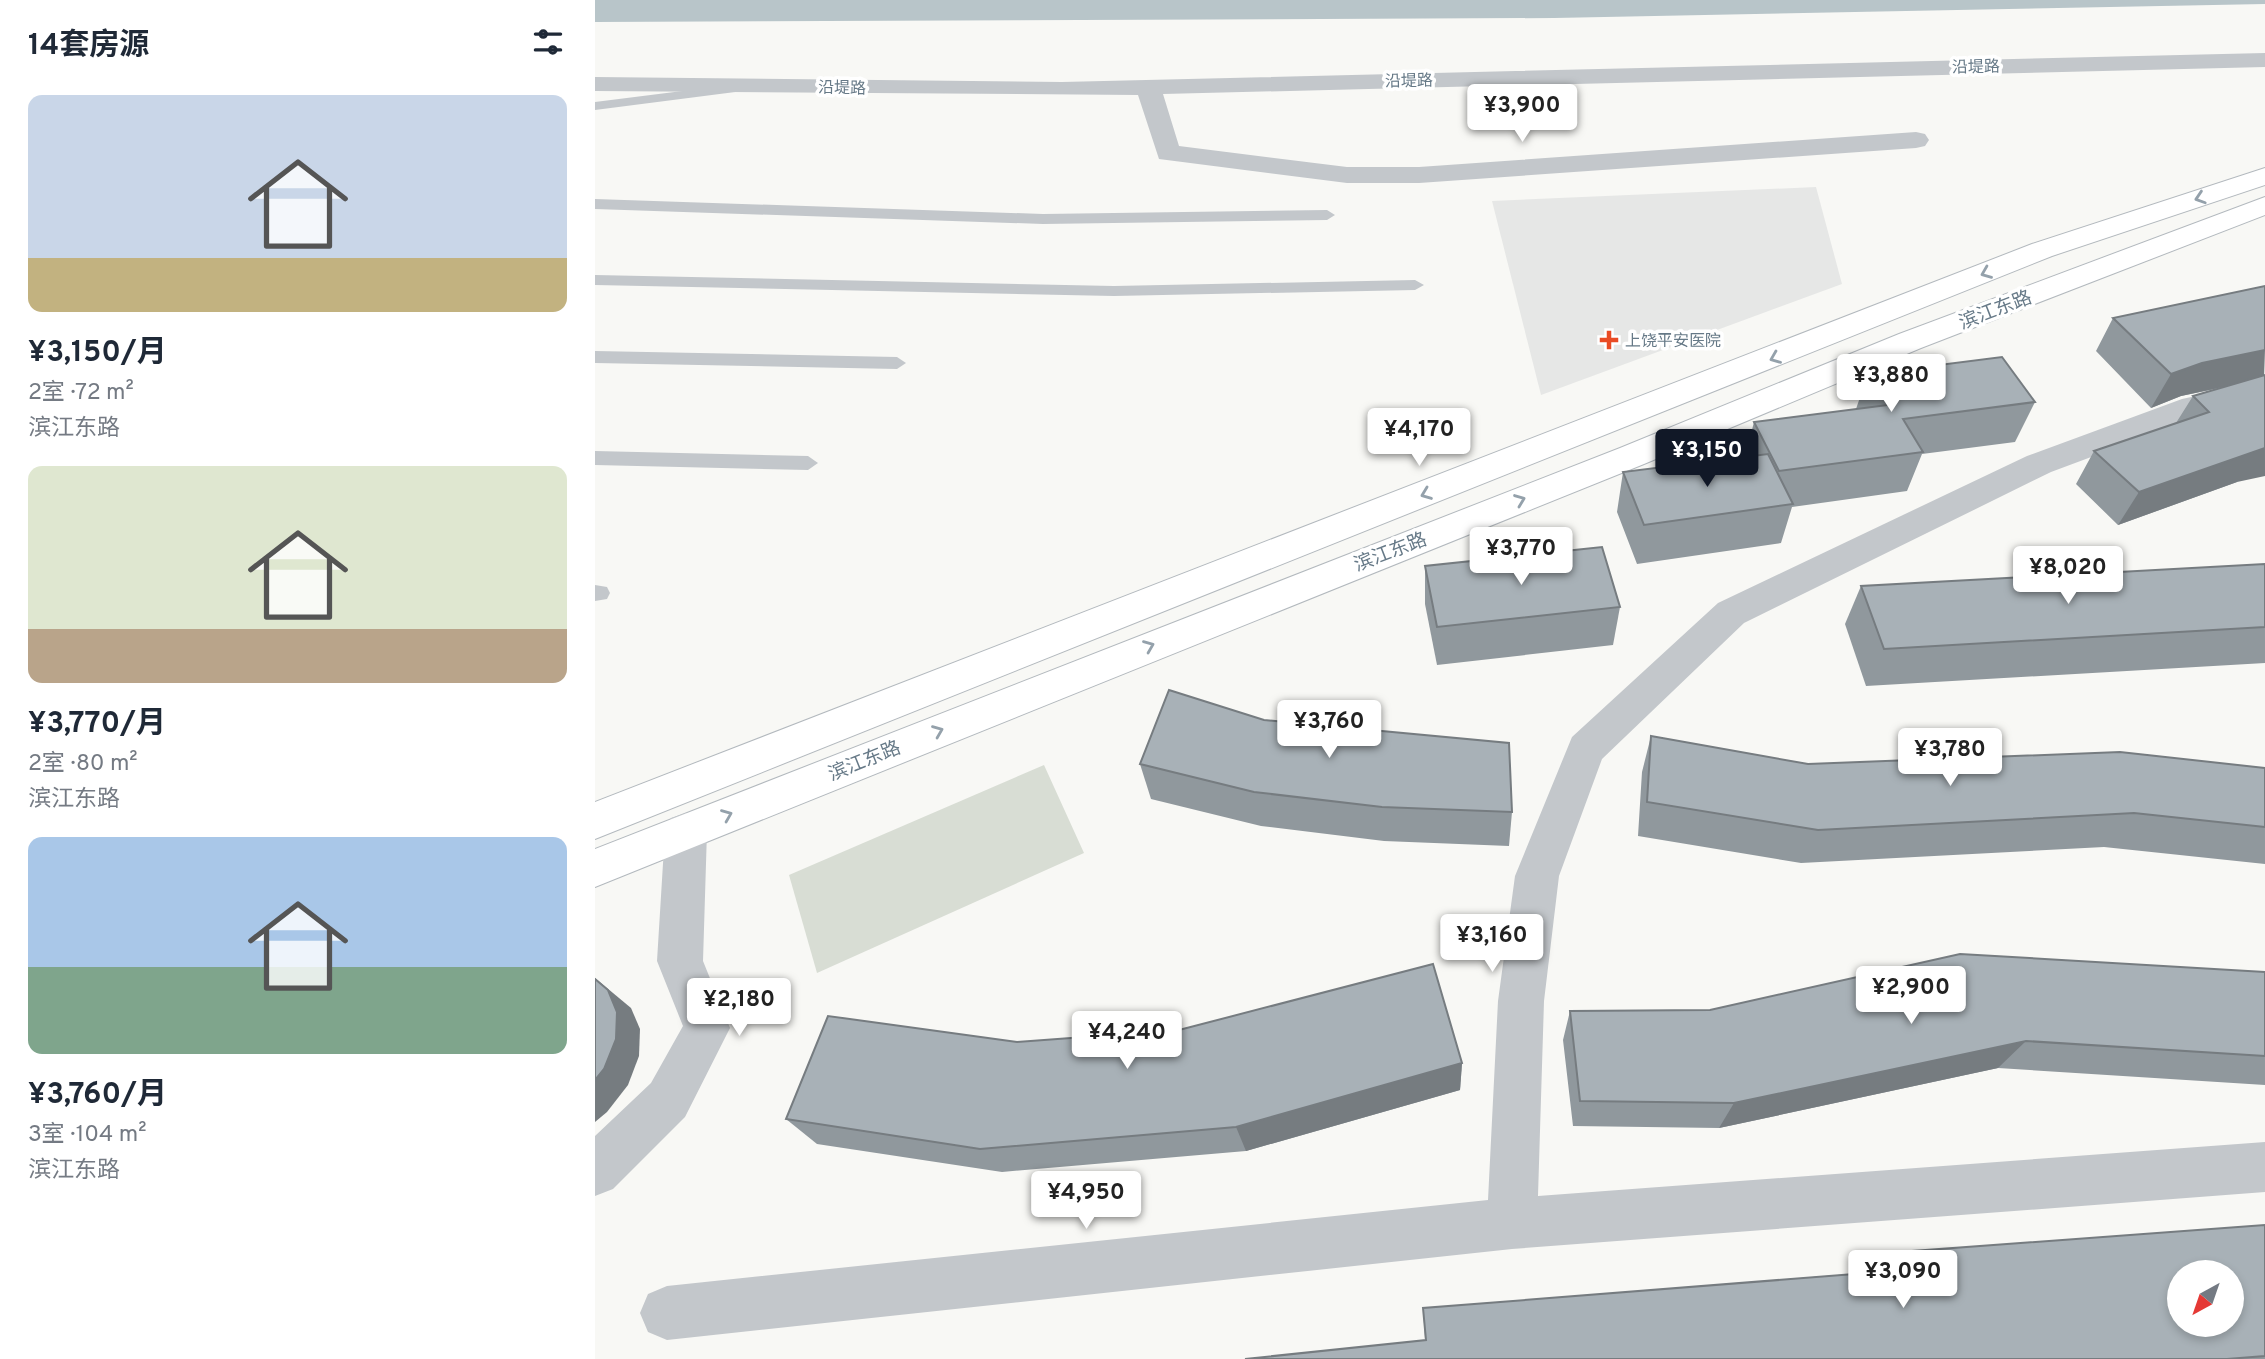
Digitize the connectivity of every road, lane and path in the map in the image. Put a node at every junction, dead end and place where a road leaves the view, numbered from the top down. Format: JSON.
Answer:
{"nodes":[{"id":1,"x":2265,"y":60,"type":"edge"},
{"id":2,"x":595,"y":84,"type":"edge"},
{"id":3,"x":755,"y":86,"type":"junction"},
{"id":4,"x":1147,"y":87,"type":"junction"},
{"id":5,"x":595,"y":106,"type":"edge"},
{"id":6,"x":1916,"y":141,"type":"dead end"},
{"id":7,"x":2265,"y":176,"type":"edge"},
{"id":8,"x":595,"y":204,"type":"edge"},
{"id":9,"x":2265,"y":205,"type":"edge"},
{"id":10,"x":1327,"y":215,"type":"dead end"},
{"id":11,"x":595,"y":280,"type":"edge"},
{"id":12,"x":1415,"y":285,"type":"dead end"},
{"id":13,"x":595,"y":357,"type":"edge"},
{"id":14,"x":897,"y":363,"type":"dead end"},
{"id":15,"x":2265,"y":391,"type":"edge"},
{"id":16,"x":595,"y":458,"type":"edge"},
{"id":17,"x":809,"y":463,"type":"dead end"},
{"id":18,"x":595,"y":821,"type":"edge"},
{"id":19,"x":686,"y":831,"type":"junction"},
{"id":20,"x":595,"y":868,"type":"edge"},
{"id":21,"x":2265,"y":1167,"type":"edge"},
{"id":22,"x":595,"y":1171,"type":"edge"},
{"id":23,"x":1512,"y":1223,"type":"junction"},
{"id":24,"x":667,"y":1313,"type":"dead end"}],
"edges":[{"from":1,"to":4,"type":"street","name":"沿堤路"},
{"from":2,"to":3,"type":"street","name":"沿堤路"},
{"from":3,"to":4,"type":"street","name":"沿堤路"},
{"from":3,"to":5,"type":"lane"},
{"from":4,"to":6,"type":"street"},
{"from":7,"to":18,"type":"main road","name":"滨江东路","one_way":true},
{"from":8,"to":10,"type":"lane"},
{"from":19,"to":9,"type":"main road","name":"滨江东路","one_way":true},
{"from":11,"to":12,"type":"lane"},
{"from":13,"to":14,"type":"lane"},
{"from":15,"to":23,"type":"street"},
{"from":16,"to":17,"type":"lane"},
{"from":19,"to":20,"type":"main road","name":"滨江东路"},
{"from":19,"to":22,"type":"street"},
{"from":21,"to":23,"type":"street"},
{"from":23,"to":24,"type":"street"}]}
